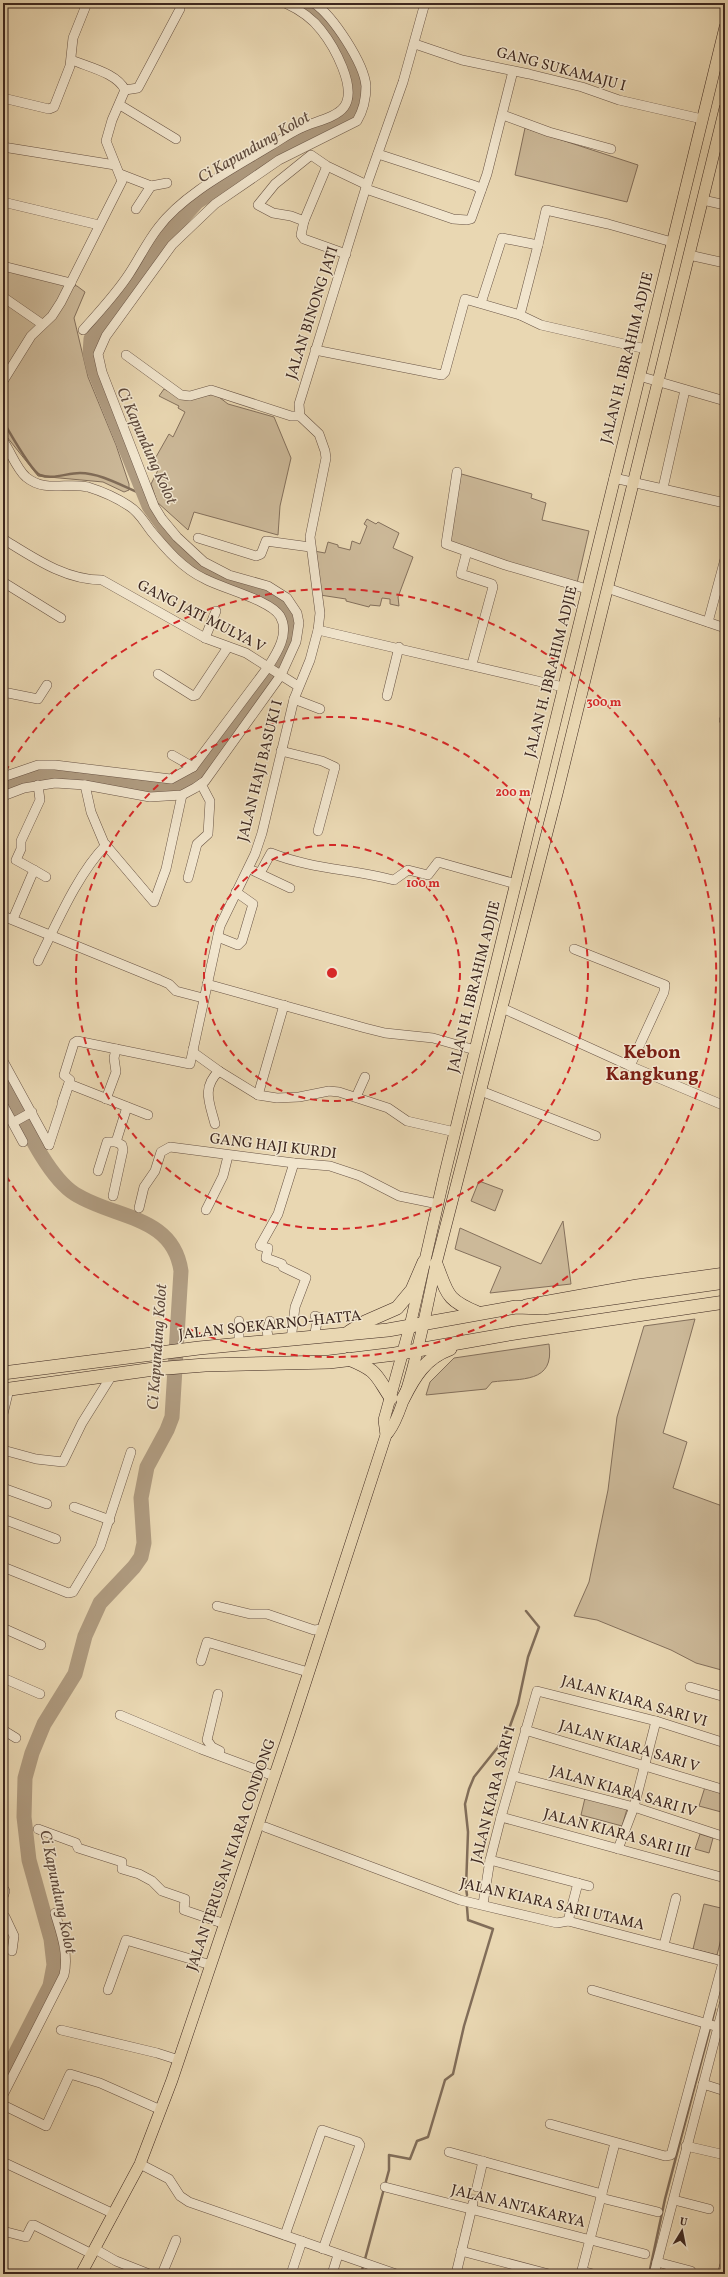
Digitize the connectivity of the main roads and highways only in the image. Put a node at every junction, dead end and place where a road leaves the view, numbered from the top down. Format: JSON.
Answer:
{"nodes":[{"id":1,"x":725,"y":27,"type":"edge"},
{"id":2,"x":725,"y":108,"type":"edge"},
{"id":3,"x":722,"y":135,"type":"edge"},
{"id":4,"x":516,"y":884,"type":"junction"},
{"id":5,"x":532,"y":887,"type":"junction"},
{"id":6,"x":430,"y":1263,"type":"junction"},
{"id":7,"x":725,"y":1273,"type":"edge"},
{"id":8,"x":725,"y":1282,"type":"edge"},
{"id":9,"x":725,"y":1302,"type":"edge"},
{"id":10,"x":516,"y":1308,"type":"junction"},
{"id":11,"x":725,"y":1308,"type":"edge"},
{"id":12,"x":478,"y":1313,"type":"junction"},
{"id":13,"x":424,"y":1323,"type":"junction"},
{"id":14,"x":410,"y":1326,"type":"junction"},
{"id":15,"x":515,"y":1333,"type":"junction"},
{"id":16,"x":345,"y":1334,"type":"junction"},
{"id":17,"x":480,"y":1340,"type":"junction"},
{"id":18,"x":416,"y":1351,"type":"junction"},
{"id":19,"x":403,"y":1353,"type":"junction"},
{"id":20,"x":348,"y":1359,"type":"junction"},
{"id":21,"x":3,"y":1372,"type":"edge"},
{"id":22,"x":6,"y":1389,"type":"edge"},
{"id":23,"x":397,"y":1399,"type":"junction"},
{"id":24,"x":81,"y":2274,"type":"edge"}],
"edges":[{"from":1,"to":4,"type":"main road","name":"JALAN H. IBRAHIM ADJIE"},
{"from":2,"to":3,"type":"main road","name":"JALAN H. IBRAHIM ADJIE"},
{"from":3,"to":5,"type":"main road","name":"JALAN H. IBRAHIM ADJIE"},
{"from":4,"to":5,"type":"main road"},
{"from":4,"to":6,"type":"main road","name":"JALAN H. IBRAHIM ADJIE"},
{"from":5,"to":6,"type":"main road","name":"JALAN H. IBRAHIM ADJIE"},
{"from":6,"to":12,"type":"highway"},
{"from":6,"to":13,"type":"main road","name":"JALAN H. IBRAHIM ADJIE"},
{"from":6,"to":14,"type":"main road","name":"JALAN H. IBRAHIM ADJIE"},
{"from":6,"to":16,"type":"highway"},
{"from":7,"to":10,"type":"main road","name":"JALAN SOEKARNO-HATTA"},
{"from":8,"to":10,"type":"highway","name":"JALAN SOEKARNO-HATTA"},
{"from":9,"to":15,"type":"highway","name":"JALAN SOEKARNO-HATTA"},
{"from":10,"to":12,"type":"highway","name":"JALAN SOEKARNO-HATTA"},
{"from":11,"to":15,"type":"main road","name":"JALAN SOEKARNO-HATTA"},
{"from":12,"to":13,"type":"highway","name":"JALAN SOEKARNO-HATTA"},
{"from":13,"to":14,"type":"highway","name":"JALAN SOEKARNO-HATTA"},
{"from":13,"to":18,"type":"main road","name":"JALAN H. IBRAHIM ADJIE"},
{"from":14,"to":16,"type":"highway","name":"JALAN SOEKARNO-HATTA"},
{"from":14,"to":19,"type":"main road","name":"JALAN H. IBRAHIM ADJIE"},
{"from":15,"to":17,"type":"highway","name":"JALAN SOEKARNO-HATTA"},
{"from":16,"to":21,"type":"highway","name":"JALAN SOEKARNO-HATTA"},
{"from":17,"to":18,"type":"highway","name":"JALAN SOEKARNO-HATTA"},
{"from":17,"to":23,"type":"highway"},
{"from":18,"to":19,"type":"highway","name":"JALAN SOEKARNO-HATTA"},
{"from":18,"to":23,"type":"main road","name":"JALAN TERUSAN KIARA CONDONG"},
{"from":19,"to":20,"type":"highway","name":"JALAN SOEKARNO-HATTA"},
{"from":19,"to":23,"type":"main road","name":"JALAN TERUSAN KIARA CONDONG"},
{"from":20,"to":22,"type":"highway","name":"JALAN SOEKARNO-HATTA"},
{"from":20,"to":23,"type":"highway"},
{"from":23,"to":24,"type":"main road","name":"JALAN TERUSAN KIARA CONDONG"}]}
